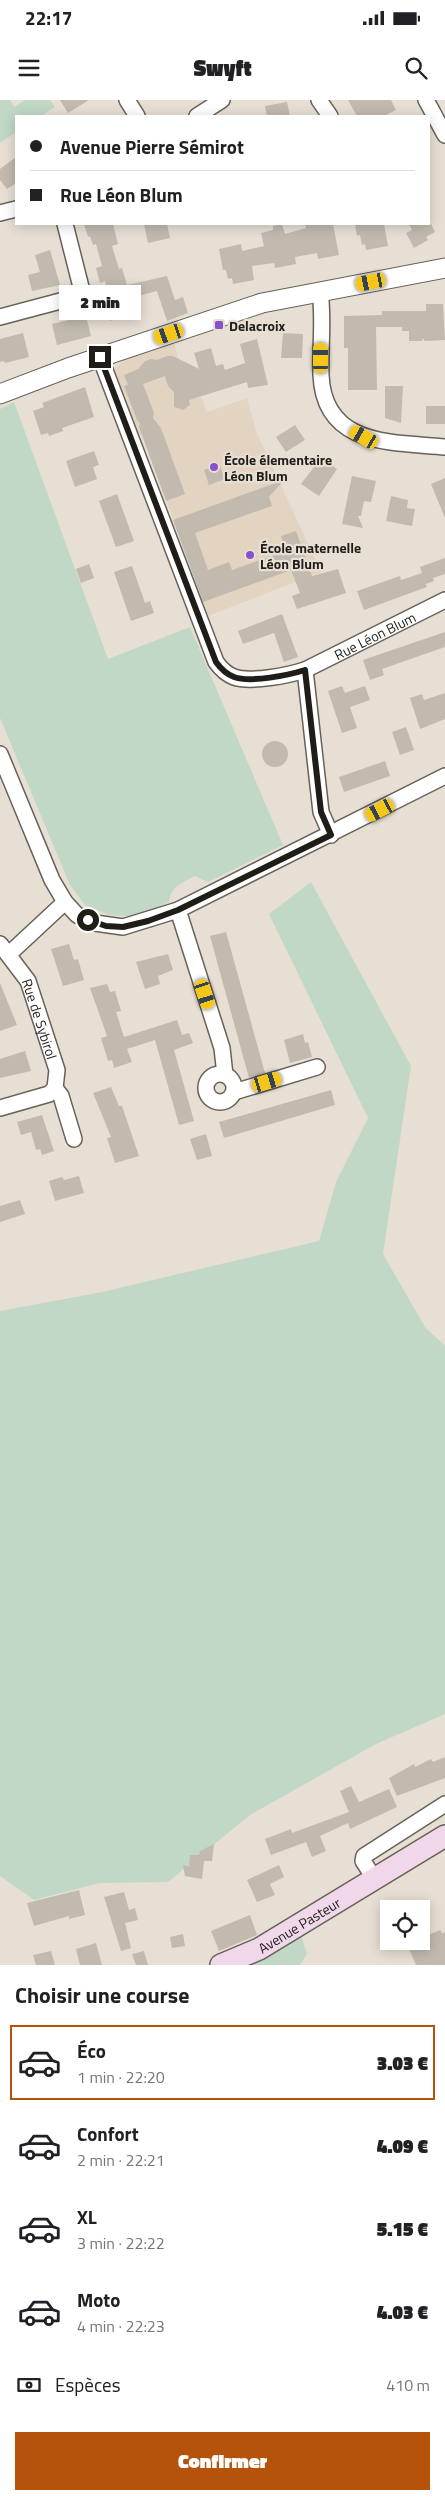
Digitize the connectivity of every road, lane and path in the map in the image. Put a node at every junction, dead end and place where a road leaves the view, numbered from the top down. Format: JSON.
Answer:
{"nodes":[{"id":1,"x":127,"y":100,"type":"edge"},
{"id":2,"x":222,"y":100,"type":"edge"},
{"id":3,"x":319,"y":100,"type":"edge"},
{"id":4,"x":426,"y":100,"type":"edge"},
{"id":5,"x":137,"y":115,"type":"edge"},
{"id":6,"x":199,"y":115,"type":"edge"},
{"id":7,"x":329,"y":115,"type":"edge"},
{"id":8,"x":445,"y":135,"type":"edge"},
{"id":9,"x":15,"y":209,"type":"edge"},
{"id":10,"x":0,"y":213,"type":"edge"},
{"id":11,"x":65,"y":225,"type":"edge"},
{"id":12,"x":445,"y":268,"type":"edge"},
{"id":13,"x":320,"y":291,"type":"junction"},
{"id":14,"x":0,"y":317,"type":"edge"},
{"id":15,"x":100,"y":357,"type":"junction"},
{"id":16,"x":0,"y":394,"type":"edge"},
{"id":17,"x":445,"y":446,"type":"edge"},
{"id":18,"x":445,"y":600,"type":"edge"},
{"id":19,"x":305,"y":670,"type":"junction"},
{"id":20,"x":0,"y":754,"type":"edge"},
{"id":21,"x":445,"y":776,"type":"edge"},
{"id":22,"x":331,"y":835,"type":"junction"},
{"id":23,"x":65,"y":902,"type":"junction"},
{"id":24,"x":178,"y":910,"type":"junction"},
{"id":25,"x":5,"y":949,"type":"edge"},
{"id":26,"x":317,"y":1067,"type":"dead end"},
{"id":27,"x":225,"y":1075,"type":"junction"},
{"id":28,"x":55,"y":1088,"type":"junction"},
{"id":29,"x":234,"y":1092,"type":"junction"},
{"id":30,"x":0,"y":1108,"type":"edge"},
{"id":31,"x":74,"y":1139,"type":"dead end"},
{"id":32,"x":445,"y":1804,"type":"edge"},
{"id":33,"x":445,"y":1836,"type":"edge"},
{"id":34,"x":374,"y":1878,"type":"junction"},
{"id":35,"x":221,"y":1965,"type":"edge"}],
"edges":[{"from":1,"to":5,"type":"street"},
{"from":2,"to":6,"type":"street"},
{"from":3,"to":7,"type":"street"},
{"from":4,"to":8,"type":"street"},
{"from":9,"to":10,"type":"street"},
{"from":11,"to":14,"type":"street"},
{"from":12,"to":13,"type":"street"},
{"from":13,"to":15,"type":"street"},
{"from":13,"to":17,"type":"street"},
{"from":15,"to":16,"type":"street"},
{"from":15,"to":19,"type":"street","name":"Rue Léon Blum"},
{"from":18,"to":19,"type":"street","name":"Rue Léon Blum"},
{"from":19,"to":22,"type":"street"},
{"from":20,"to":23,"type":"street"},
{"from":21,"to":22,"type":"street"},
{"from":22,"to":24,"type":"street"},
{"from":23,"to":24,"type":"street"},
{"from":23,"to":25,"type":"street","name":"Rue de Sybirol"},
{"from":24,"to":27,"type":"street"},
{"from":25,"to":28,"type":"street","name":"Rue de Sybirol"},
{"from":26,"to":29,"type":"street"},
{"from":27,"to":29,"type":"street"},
{"from":27,"to":29,"type":"street"},
{"from":28,"to":30,"type":"street"},
{"from":28,"to":31,"type":"street","name":"Rue de Sybirol"},
{"from":32,"to":34,"type":"street"},
{"from":33,"to":34,"type":"main road","name":"Avenue Pasteur"},
{"from":34,"to":35,"type":"main road","name":"Avenue Pasteur"}]}
